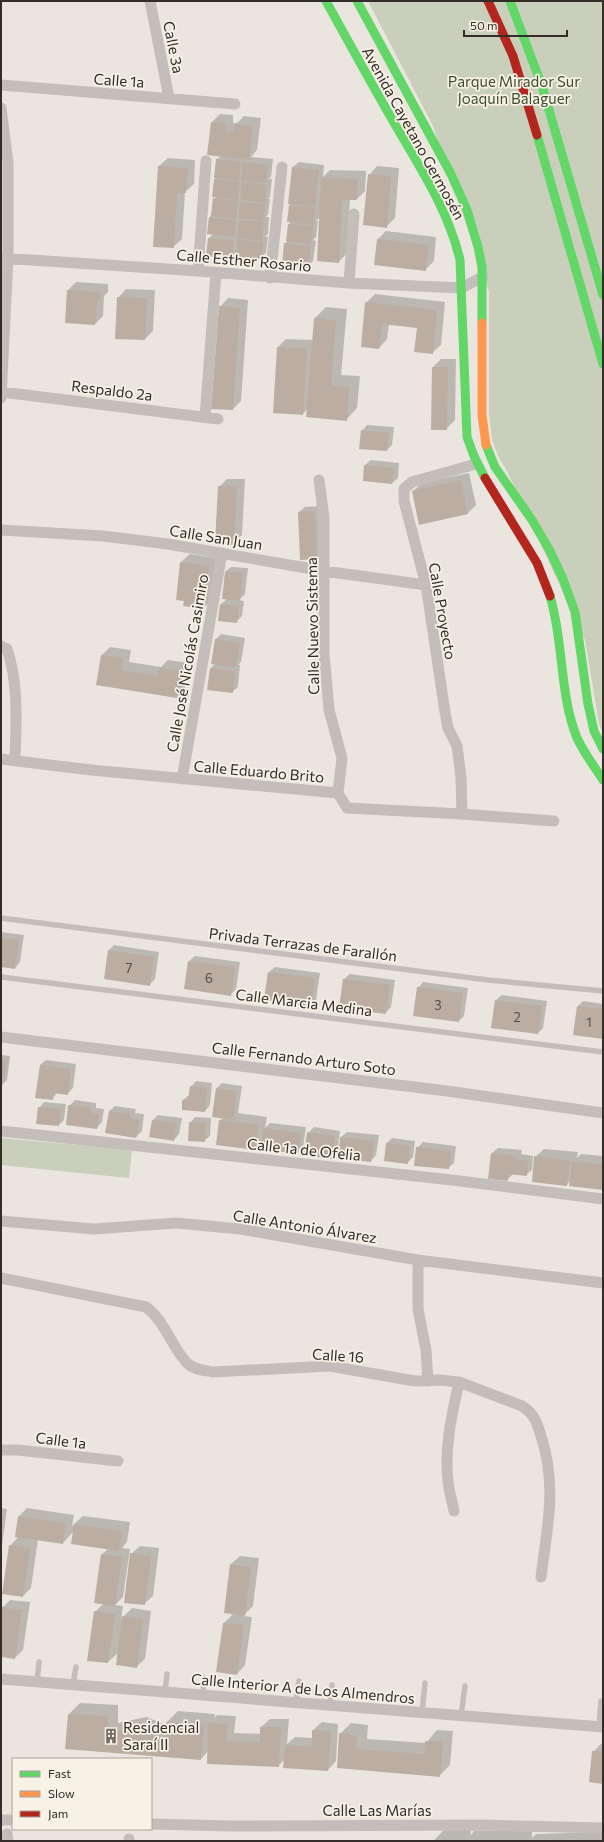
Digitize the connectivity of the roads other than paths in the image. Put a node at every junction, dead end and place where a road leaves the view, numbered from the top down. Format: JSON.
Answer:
{"nodes":[{"id":1,"x":150,"y":1,"type":"edge"},
{"id":2,"x":326,"y":1,"type":"edge"},
{"id":3,"x":357,"y":1,"type":"edge"},
{"id":4,"x":488,"y":1,"type":"edge"},
{"id":5,"x":510,"y":1,"type":"edge"},
{"id":6,"x":1,"y":85,"type":"edge"},
{"id":7,"x":169,"y":98,"type":"junction"},
{"id":8,"x":235,"y":104,"type":"dead end"},
{"id":9,"x":1,"y":108,"type":"edge"},
{"id":10,"x":206,"y":161,"type":"dead end"},
{"id":11,"x":282,"y":167,"type":"dead end"},
{"id":12,"x":354,"y":214,"type":"dead end"},
{"id":13,"x":4,"y":258,"type":"edge"},
{"id":14,"x":198,"y":271,"type":"junction"},
{"id":15,"x":216,"y":273,"type":"junction"},
{"id":16,"x":483,"y":277,"type":"junction"},
{"id":17,"x":270,"y":278,"type":"junction"},
{"id":18,"x":349,"y":283,"type":"junction"},
{"id":19,"x":461,"y":288,"type":"junction"},
{"id":20,"x":603,"y":295,"type":"edge"},
{"id":21,"x":603,"y":364,"type":"edge"},
{"id":22,"x":2,"y":392,"type":"edge"},
{"id":23,"x":1,"y":398,"type":"edge"},
{"id":24,"x":205,"y":417,"type":"junction"},
{"id":25,"x":218,"y":419,"type":"dead end"},
{"id":26,"x":476,"y":464,"type":"junction"},
{"id":27,"x":319,"y":480,"type":"dead end"},
{"id":28,"x":1,"y":530,"type":"edge"},
{"id":29,"x":222,"y":553,"type":"junction"},
{"id":30,"x":324,"y":571,"type":"junction"},
{"id":31,"x":426,"y":585,"type":"junction"},
{"id":32,"x":1,"y":646,"type":"edge"},
{"id":33,"x":603,"y":749,"type":"edge"},
{"id":34,"x":1,"y":759,"type":"edge"},
{"id":35,"x":15,"y":760,"type":"junction"},
{"id":36,"x":182,"y":779,"type":"junction"},
{"id":37,"x":603,"y":780,"type":"edge"},
{"id":38,"x":338,"y":793,"type":"junction"},
{"id":39,"x":462,"y":814,"type":"junction"},
{"id":40,"x":554,"y":821,"type":"dead end"},
{"id":41,"x":1,"y":918,"type":"edge"},
{"id":42,"x":1,"y":977,"type":"edge"},
{"id":43,"x":603,"y":991,"type":"edge"},
{"id":44,"x":1,"y":1037,"type":"edge"},
{"id":45,"x":603,"y":1052,"type":"edge"},
{"id":46,"x":603,"y":1113,"type":"edge"},
{"id":47,"x":1,"y":1131,"type":"edge"},
{"id":48,"x":603,"y":1199,"type":"edge"},
{"id":49,"x":1,"y":1221,"type":"edge"},
{"id":50,"x":418,"y":1260,"type":"junction"},
{"id":51,"x":1,"y":1278,"type":"edge"},
{"id":52,"x":603,"y":1283,"type":"edge"},
{"id":53,"x":428,"y":1381,"type":"junction"},
{"id":54,"x":458,"y":1382,"type":"junction"},
{"id":55,"x":1,"y":1450,"type":"edge"},
{"id":56,"x":118,"y":1462,"type":"dead end"},
{"id":57,"x":454,"y":1511,"type":"dead end"},
{"id":58,"x":541,"y":1577,"type":"dead end"},
{"id":59,"x":39,"y":1662,"type":"dead end"},
{"id":60,"x":76,"y":1667,"type":"dead end"},
{"id":61,"x":167,"y":1674,"type":"dead end"},
{"id":62,"x":204,"y":1678,"type":"dead end"},
{"id":63,"x":1,"y":1679,"type":"edge"},
{"id":64,"x":299,"y":1681,"type":"dead end"},
{"id":65,"x":37,"y":1682,"type":"junction"},
{"id":66,"x":424,"y":1683,"type":"dead end"},
{"id":67,"x":73,"y":1684,"type":"junction"},
{"id":68,"x":332,"y":1685,"type":"dead end"},
{"id":69,"x":465,"y":1686,"type":"dead end"},
{"id":70,"x":165,"y":1692,"type":"junction"},
{"id":71,"x":202,"y":1695,"type":"junction"},
{"id":72,"x":601,"y":1701,"type":"dead end"},
{"id":73,"x":296,"y":1702,"type":"junction"},
{"id":74,"x":330,"y":1705,"type":"junction"},
{"id":75,"x":422,"y":1713,"type":"junction"},
{"id":76,"x":461,"y":1716,"type":"junction"},
{"id":77,"x":601,"y":1727,"type":"edge"},
{"id":78,"x":1,"y":1820,"type":"edge"},
{"id":79,"x":12,"y":1820,"type":"edge"},
{"id":80,"x":152,"y":1824,"type":"edge"},
{"id":81,"x":603,"y":1828,"type":"edge"}],
"edges":[{"from":1,"to":7,"type":"street","name":"Calle 3a"},
{"from":2,"to":19,"type":"street","name":"Avenida Cayetano Germosén"},
{"from":3,"to":16,"type":"street","name":"Avenida Cayetano Germosén"},
{"from":4,"to":21,"type":"street"},
{"from":5,"to":20,"type":"street"},
{"from":6,"to":7,"type":"street","name":"Calle 1a"},
{"from":7,"to":8,"type":"street","name":"Calle 1a"},
{"from":9,"to":13,"type":"street"},
{"from":10,"to":14,"type":"street"},
{"from":11,"to":17,"type":"street"},
{"from":12,"to":18,"type":"street"},
{"from":13,"to":14,"type":"street","name":"Calle Esther Rosario"},
{"from":13,"to":22,"type":"street"},
{"from":14,"to":15,"type":"street","name":"Calle Esther Rosario"},
{"from":15,"to":17,"type":"street","name":"Calle Esther Rosario"},
{"from":15,"to":24,"type":"street"},
{"from":16,"to":19,"type":"street","name":"Calle Esther Rosario"},
{"from":16,"to":33,"type":"street","name":"Avenida Cayetano Germosén"},
{"from":17,"to":18,"type":"street","name":"Calle Esther Rosario"},
{"from":18,"to":19,"type":"street","name":"Calle Esther Rosario"},
{"from":19,"to":26,"type":"street","name":"Avenida Cayetano Germosén"},
{"from":22,"to":23,"type":"street"},
{"from":22,"to":24,"type":"street","name":"Respaldo 2a"},
{"from":24,"to":25,"type":"street","name":"Respaldo 2a"},
{"from":26,"to":31,"type":"street","name":"Calle Proyecto"},
{"from":26,"to":37,"type":"street","name":"Avenida Cayetano Germosén"},
{"from":27,"to":30,"type":"street","name":"Calle Nuevo Sistema"},
{"from":28,"to":29,"type":"street","name":"Calle San Juan"},
{"from":29,"to":30,"type":"street","name":"Calle San Juan"},
{"from":29,"to":36,"type":"street","name":"Calle José Nicolás Casimiro"},
{"from":30,"to":31,"type":"street","name":"Calle San Juan"},
{"from":30,"to":38,"type":"street","name":"Calle Nuevo Sistema"},
{"from":31,"to":39,"type":"street","name":"Calle Proyecto"},
{"from":32,"to":35,"type":"street"},
{"from":34,"to":35,"type":"street","name":"Calle Eduardo Brito"},
{"from":35,"to":36,"type":"street","name":"Calle Eduardo Brito"},
{"from":36,"to":38,"type":"street","name":"Calle Eduardo Brito"},
{"from":38,"to":39,"type":"street","name":"Calle Eduardo Brito"},
{"from":39,"to":40,"type":"street","name":"Calle Eduardo Brito"},
{"from":41,"to":43,"type":"lane","name":"Privada Terrazas de Farallón"},
{"from":42,"to":45,"type":"lane","name":"Calle Marcia Medina"},
{"from":44,"to":46,"type":"street","name":"Calle Fernando Arturo Soto"},
{"from":47,"to":48,"type":"street","name":"Calle 1a de Ofelia"},
{"from":49,"to":50,"type":"street","name":"Calle Antonio Álvarez"},
{"from":50,"to":52,"type":"street","name":"Calle Antonio Álvarez"},
{"from":50,"to":53,"type":"street"},
{"from":51,"to":53,"type":"street","name":"Calle 16"},
{"from":53,"to":54,"type":"street","name":"Calle 16"},
{"from":54,"to":57,"type":"street"},
{"from":54,"to":58,"type":"street","name":"Calle 16"},
{"from":55,"to":56,"type":"street","name":"Calle 1a"},
{"from":59,"to":65,"type":"lane"},
{"from":60,"to":67,"type":"lane"},
{"from":61,"to":70,"type":"lane"},
{"from":62,"to":71,"type":"lane"},
{"from":63,"to":65,"type":"street","name":"Calle Interior A de Los Almendros"},
{"from":64,"to":73,"type":"lane"},
{"from":65,"to":67,"type":"street","name":"Calle Interior A de Los Almendros"},
{"from":66,"to":75,"type":"lane"},
{"from":67,"to":70,"type":"street","name":"Calle Interior A de Los Almendros"},
{"from":68,"to":74,"type":"lane"},
{"from":69,"to":76,"type":"lane"},
{"from":70,"to":71,"type":"street","name":"Calle Interior A de Los Almendros"},
{"from":71,"to":73,"type":"street","name":"Calle Interior A de Los Almendros"},
{"from":72,"to":77,"type":"lane"},
{"from":73,"to":74,"type":"street","name":"Calle Interior A de Los Almendros"},
{"from":74,"to":75,"type":"street","name":"Calle Interior A de Los Almendros"},
{"from":75,"to":76,"type":"street","name":"Calle Interior A de Los Almendros"},
{"from":76,"to":77,"type":"street","name":"Calle Interior A de Los Almendros"},
{"from":78,"to":79,"type":"street"},
{"from":80,"to":81,"type":"street","name":"Calle Las Marías"}]}
